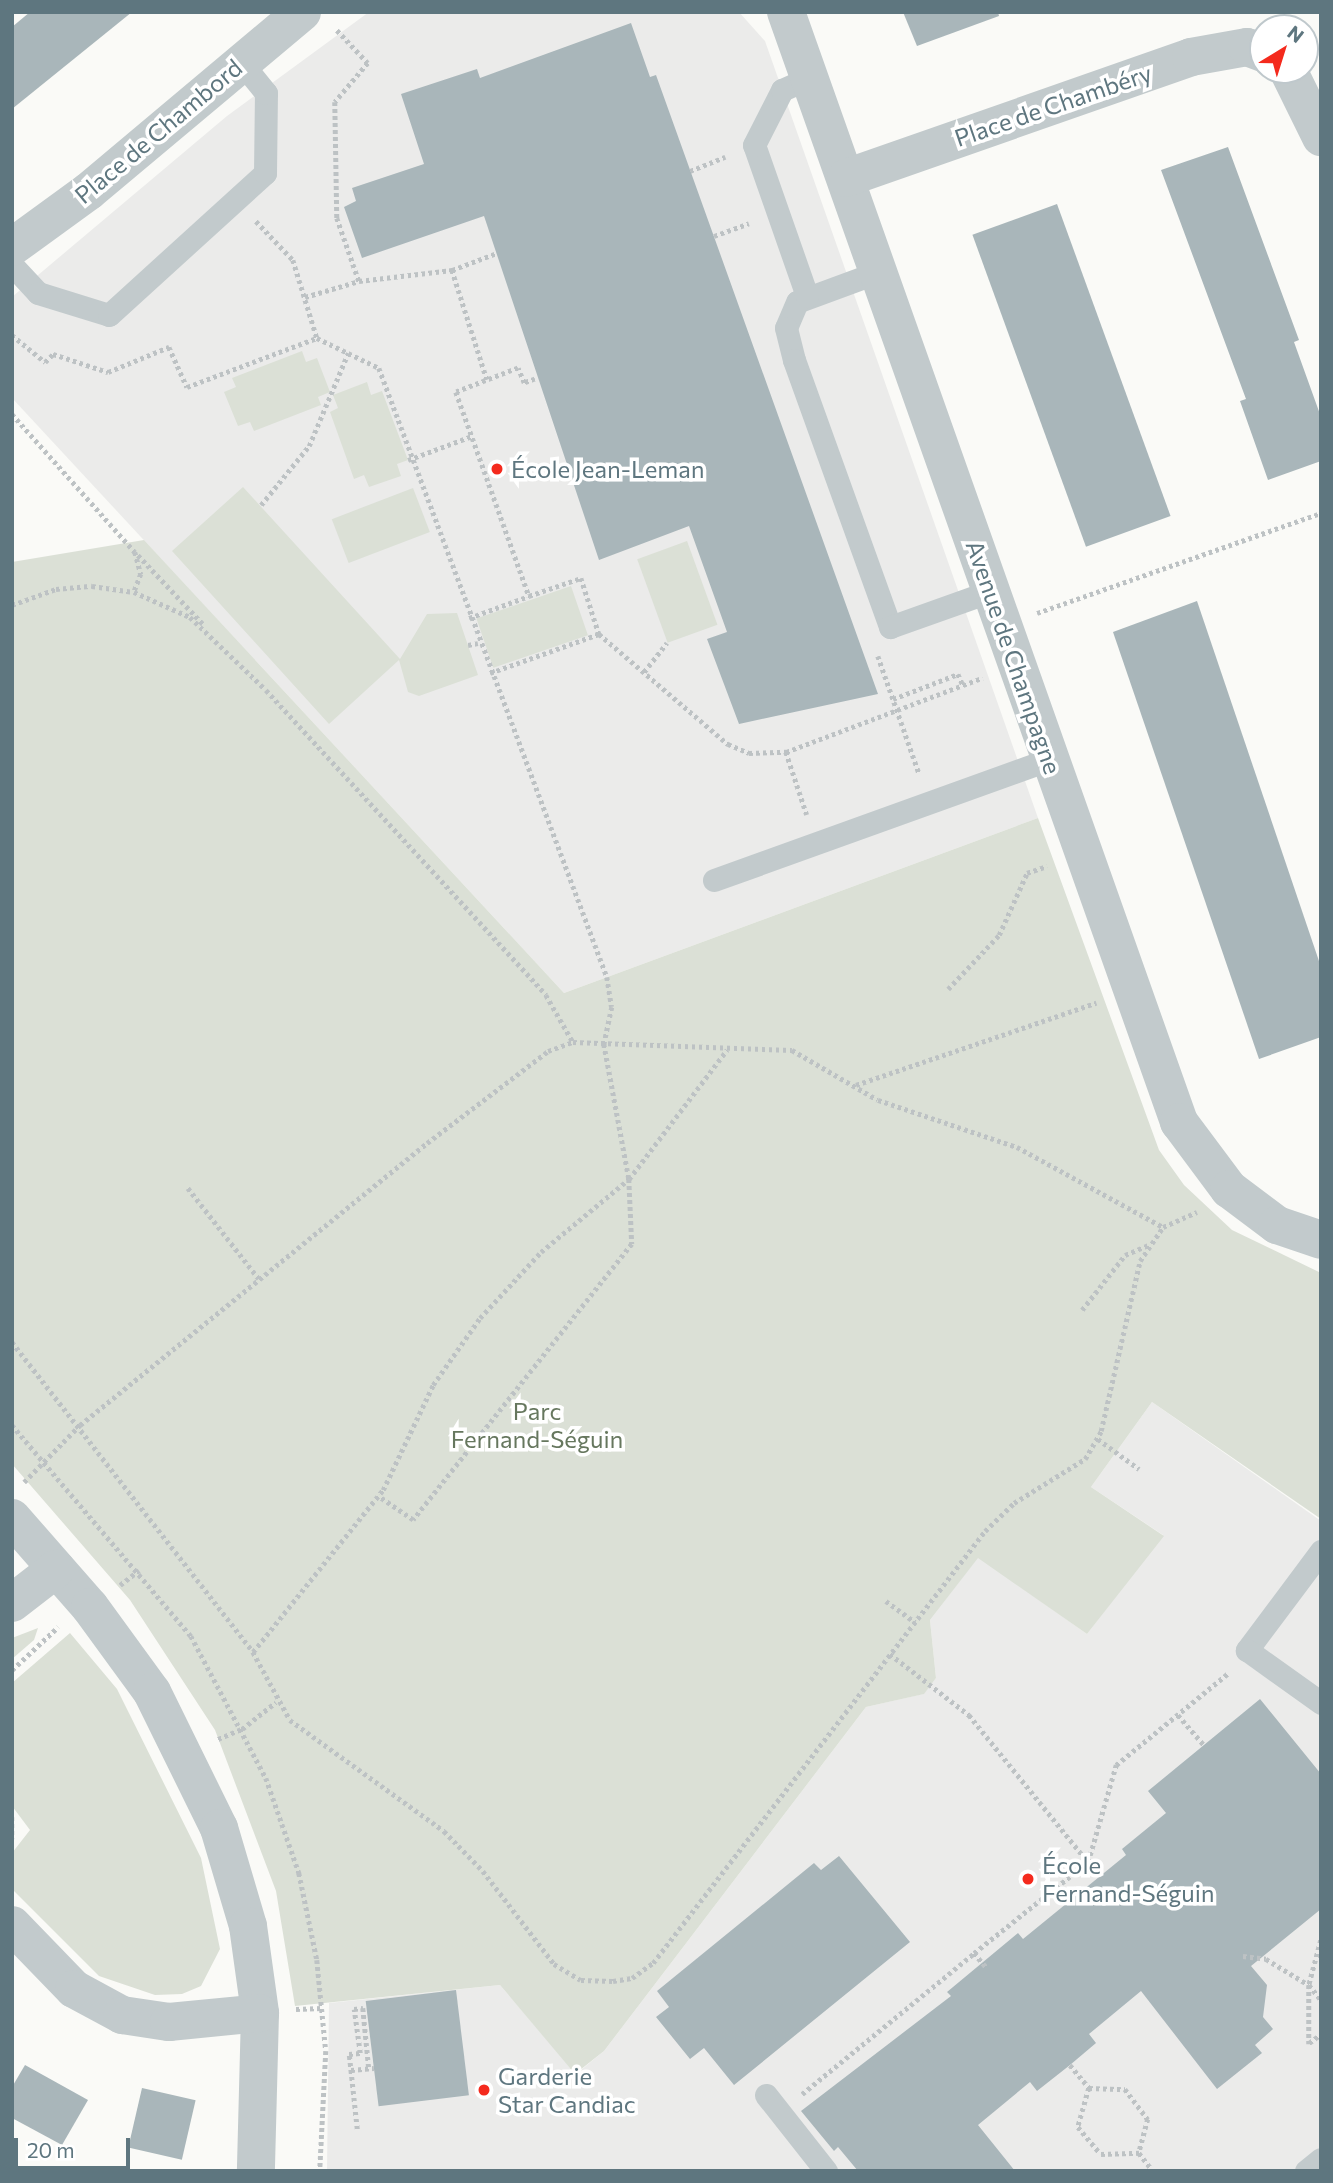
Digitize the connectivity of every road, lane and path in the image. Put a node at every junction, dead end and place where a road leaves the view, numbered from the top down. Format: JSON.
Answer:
{"nodes":[{"id":1,"x":302,"y":12,"type":"edge"},
{"id":2,"x":786,"y":12,"type":"edge"},
{"id":3,"x":337,"y":30,"type":"dead end"},
{"id":4,"x":1249,"y":48,"type":"edge"},
{"id":5,"x":242,"y":62,"type":"junction"},
{"id":6,"x":809,"y":78,"type":"junction"},
{"id":7,"x":1295,"y":84,"type":"edge"},
{"id":8,"x":1321,"y":137,"type":"edge"},
{"id":9,"x":734,"y":154,"type":"dead end"},
{"id":10,"x":690,"y":171,"type":"dead end"},
{"id":11,"x":846,"y":178,"type":"junction"},
{"id":12,"x":758,"y":219,"type":"dead end"},
{"id":13,"x":256,"y":221,"type":"dead end"},
{"id":14,"x":714,"y":236,"type":"dead end"},
{"id":15,"x":12,"y":247,"type":"edge"},
{"id":16,"x":497,"y":253,"type":"dead end"},
{"id":17,"x":12,"y":265,"type":"edge"},
{"id":18,"x":452,"y":270,"type":"junction"},
{"id":19,"x":878,"y":272,"type":"junction"},
{"id":20,"x":359,"y":281,"type":"junction"},
{"id":21,"x":807,"y":296,"type":"junction"},
{"id":22,"x":305,"y":297,"type":"junction"},
{"id":23,"x":12,"y":335,"type":"edge"},
{"id":24,"x":317,"y":338,"type":"junction"},
{"id":25,"x":348,"y":353,"type":"junction"},
{"id":26,"x":267,"y":356,"type":"junction"},
{"id":27,"x":270,"y":364,"type":"dead end"},
{"id":28,"x":535,"y":379,"type":"dead end"},
{"id":29,"x":487,"y":380,"type":"junction"},
{"id":30,"x":12,"y":414,"type":"edge"},
{"id":31,"x":472,"y":436,"type":"junction"},
{"id":32,"x":410,"y":460,"type":"junction"},
{"id":33,"x":261,"y":505,"type":"dead end"},
{"id":34,"x":430,"y":508,"type":"junction"},
{"id":35,"x":422,"y":511,"type":"dead end"},
{"id":36,"x":1321,"y":513,"type":"edge"},
{"id":37,"x":135,"y":552,"type":"junction"},
{"id":38,"x":991,"y":591,"type":"junction"},
{"id":39,"x":134,"y":592,"type":"junction"},
{"id":40,"x":528,"y":596,"type":"junction"},
{"id":41,"x":12,"y":605,"type":"edge"},
{"id":42,"x":469,"y":618,"type":"junction"},
{"id":43,"x":1023,"y":618,"type":"dead end"},
{"id":44,"x":599,"y":634,"type":"junction"},
{"id":45,"x":216,"y":637,"type":"junction"},
{"id":46,"x":478,"y":643,"type":"junction"},
{"id":47,"x":667,"y":643,"type":"dead end"},
{"id":48,"x":468,"y":645,"type":"dead end"},
{"id":49,"x":644,"y":672,"type":"junction"},
{"id":50,"x":490,"y":673,"type":"junction"},
{"id":51,"x":993,"y":673,"type":"dead end"},
{"id":52,"x":963,"y":685,"type":"junction"},
{"id":53,"x":893,"y":699,"type":"dead end"},
{"id":54,"x":786,"y":752,"type":"junction"},
{"id":55,"x":1050,"y":759,"type":"junction"},
{"id":56,"x":800,"y":795,"type":"dead end"},
{"id":57,"x":1060,"y":862,"type":"dead end"},
{"id":58,"x":714,"y":880,"type":"dead end"},
{"id":59,"x":948,"y":989,"type":"dead end"},
{"id":60,"x":1107,"y":999,"type":"dead end"},
{"id":61,"x":573,"y":1042,"type":"junction"},
{"id":62,"x":604,"y":1044,"type":"junction"},
{"id":63,"x":727,"y":1050,"type":"junction"},
{"id":64,"x":856,"y":1086,"type":"junction"},
{"id":65,"x":629,"y":1180,"type":"junction"},
{"id":66,"x":188,"y":1188,"type":"dead end"},
{"id":67,"x":1209,"y":1205,"type":"dead end"},
{"id":68,"x":1163,"y":1227,"type":"junction"},
{"id":69,"x":1321,"y":1240,"type":"edge"},
{"id":70,"x":1149,"y":1245,"type":"junction"},
{"id":71,"x":259,"y":1279,"type":"junction"},
{"id":72,"x":1082,"y":1310,"type":"dead end"},
{"id":73,"x":12,"y":1342,"type":"edge"},
{"id":74,"x":80,"y":1425,"type":"junction"},
{"id":75,"x":1098,"y":1439,"type":"junction"},
{"id":76,"x":1139,"y":1469,"type":"dead end"},
{"id":77,"x":378,"y":1496,"type":"junction"},
{"id":78,"x":18,"y":1500,"type":"edge"},
{"id":79,"x":1321,"y":1551,"type":"edge"},
{"id":80,"x":56,"y":1569,"type":"junction"},
{"id":81,"x":139,"y":1570,"type":"dead end"},
{"id":82,"x":115,"y":1589,"type":"dead end"},
{"id":83,"x":886,"y":1601,"type":"dead end"},
{"id":84,"x":12,"y":1603,"type":"edge"},
{"id":85,"x":915,"y":1622,"type":"junction"},
{"id":86,"x":57,"y":1628,"type":"dead end"},
{"id":87,"x":253,"y":1652,"type":"junction"},
{"id":88,"x":890,"y":1654,"type":"junction"},
{"id":89,"x":12,"y":1670,"type":"edge"},
{"id":90,"x":1201,"y":1697,"type":"dead end"},
{"id":91,"x":276,"y":1702,"type":"junction"},
{"id":92,"x":1321,"y":1703,"type":"edge"},
{"id":93,"x":1178,"y":1715,"type":"junction"},
{"id":94,"x":214,"y":1741,"type":"dead end"},
{"id":95,"x":1204,"y":1745,"type":"dead end"},
{"id":96,"x":12,"y":1817,"type":"edge"},
{"id":97,"x":12,"y":1839,"type":"edge"},
{"id":98,"x":1088,"y":1862,"type":"junction"},
{"id":99,"x":12,"y":1925,"type":"edge"},
{"id":100,"x":1321,"y":1940,"type":"edge"},
{"id":101,"x":974,"y":1954,"type":"junction"},
{"id":102,"x":1243,"y":1956,"type":"dead end"},
{"id":103,"x":986,"y":1967,"type":"dead end"},
{"id":104,"x":1309,"y":1985,"type":"junction"},
{"id":105,"x":1321,"y":2000,"type":"edge"},
{"id":106,"x":322,"y":2008,"type":"dead end"},
{"id":107,"x":276,"y":2011,"type":"junction"},
{"id":108,"x":1321,"y":2034,"type":"edge"},
{"id":109,"x":1070,"y":2065,"type":"dead end"},
{"id":110,"x":351,"y":2070,"type":"junction"},
{"id":111,"x":1088,"y":2088,"type":"junction"},
{"id":112,"x":766,"y":2095,"type":"dead end"},
{"id":113,"x":324,"y":2113,"type":"dead end"},
{"id":114,"x":782,"y":2115,"type":"junction"},
{"id":115,"x":357,"y":2129,"type":"dead end"},
{"id":116,"x":1139,"y":2153,"type":"junction"},
{"id":117,"x":1321,"y":2159,"type":"edge"},
{"id":118,"x":256,"y":2171,"type":"edge"},
{"id":119,"x":320,"y":2171,"type":"edge"},
{"id":120,"x":826,"y":2171,"type":"edge"},
{"id":121,"x":1153,"y":2171,"type":"edge"},
{"id":122,"x":1306,"y":2171,"type":"edge"}],
"edges":[{"from":1,"to":5,"type":"street","name":"Place de Chambord"},
{"from":2,"to":6,"type":"street","name":"Avenue de Champagne"},
{"from":3,"to":20,"type":"path"},
{"from":4,"to":11,"type":"street","name":"Place de Chambéry"},
{"from":5,"to":15,"type":"street","name":"Place de Chambord"},
{"from":5,"to":17,"type":"lane"},
{"from":6,"to":11,"type":"street","name":"Avenue de Champagne"},
{"from":6,"to":21,"type":"lane"},
{"from":7,"to":8,"type":"street"},
{"from":9,"to":10,"type":"path"},
{"from":11,"to":19,"type":"street","name":"Avenue de Champagne"},
{"from":12,"to":14,"type":"path"},
{"from":13,"to":22,"type":"path"},
{"from":16,"to":18,"type":"path"},
{"from":18,"to":20,"type":"path"},
{"from":18,"to":29,"type":"path"},
{"from":19,"to":21,"type":"lane"},
{"from":19,"to":38,"type":"street","name":"Avenue de Champagne"},
{"from":20,"to":22,"type":"path"},
{"from":21,"to":38,"type":"lane"},
{"from":22,"to":24,"type":"path"},
{"from":23,"to":26,"type":"path"},
{"from":24,"to":25,"type":"path"},
{"from":24,"to":26,"type":"path"},
{"from":25,"to":32,"type":"path"},
{"from":25,"to":33,"type":"path"},
{"from":26,"to":27,"type":"path"},
{"from":28,"to":29,"type":"path"},
{"from":29,"to":31,"type":"path"},
{"from":30,"to":37,"type":"path"},
{"from":31,"to":32,"type":"path"},
{"from":31,"to":40,"type":"path"},
{"from":32,"to":34,"type":"path"},
{"from":34,"to":35,"type":"path"},
{"from":34,"to":42,"type":"path"},
{"from":36,"to":43,"type":"path"},
{"from":37,"to":39,"type":"path"},
{"from":37,"to":45,"type":"path"},
{"from":38,"to":55,"type":"street","name":"Avenue de Champagne"},
{"from":39,"to":41,"type":"path"},
{"from":39,"to":45,"type":"path"},
{"from":40,"to":42,"type":"path"},
{"from":40,"to":44,"type":"path"},
{"from":42,"to":46,"type":"path"},
{"from":44,"to":49,"type":"path"},
{"from":44,"to":50,"type":"path"},
{"from":45,"to":61,"type":"path"},
{"from":46,"to":48,"type":"path"},
{"from":46,"to":50,"type":"path"},
{"from":47,"to":49,"type":"path"},
{"from":49,"to":54,"type":"path"},
{"from":50,"to":62,"type":"path"},
{"from":51,"to":52,"type":"path"},
{"from":52,"to":53,"type":"path"},
{"from":52,"to":54,"type":"path"},
{"from":54,"to":56,"type":"path"},
{"from":55,"to":58,"type":"lane"},
{"from":55,"to":69,"type":"street","name":"Avenue de Champagne"},
{"from":57,"to":59,"type":"path"},
{"from":60,"to":64,"type":"path"},
{"from":61,"to":62,"type":"path"},
{"from":61,"to":71,"type":"path"},
{"from":62,"to":63,"type":"path"},
{"from":62,"to":65,"type":"path"},
{"from":63,"to":64,"type":"path"},
{"from":63,"to":65,"type":"path"},
{"from":64,"to":68,"type":"path"},
{"from":65,"to":77,"type":"path"},
{"from":65,"to":77,"type":"path"},
{"from":66,"to":71,"type":"path"},
{"from":67,"to":68,"type":"path"},
{"from":68,"to":70,"type":"path"},
{"from":70,"to":72,"type":"path"},
{"from":70,"to":75,"type":"path"},
{"from":71,"to":74,"type":"path"},
{"from":73,"to":74,"type":"path"},
{"from":74,"to":78,"type":"path"},
{"from":74,"to":87,"type":"path"},
{"from":75,"to":76,"type":"path"},
{"from":75,"to":85,"type":"path"},
{"from":77,"to":87,"type":"path"},
{"from":78,"to":80,"type":"street"},
{"from":79,"to":92,"type":"lane"},
{"from":80,"to":84,"type":"street"},
{"from":80,"to":107,"type":"street"},
{"from":81,"to":82,"type":"path"},
{"from":83,"to":85,"type":"path"},
{"from":85,"to":88,"type":"path"},
{"from":86,"to":89,"type":"path"},
{"from":87,"to":91,"type":"path"},
{"from":88,"to":91,"type":"path"},
{"from":88,"to":98,"type":"path"},
{"from":90,"to":93,"type":"path"},
{"from":91,"to":94,"type":"path"},
{"from":93,"to":95,"type":"path"},
{"from":93,"to":98,"type":"path"},
{"from":96,"to":97,"type":"path"},
{"from":98,"to":101,"type":"path"},
{"from":99,"to":107,"type":"street"},
{"from":100,"to":104,"type":"path"},
{"from":101,"to":103,"type":"path"},
{"from":101,"to":114,"type":"path"},
{"from":102,"to":104,"type":"path"},
{"from":104,"to":105,"type":"path"},
{"from":104,"to":108,"type":"path"},
{"from":106,"to":107,"type":"path"},
{"from":107,"to":118,"type":"street"},
{"from":109,"to":111,"type":"path"},
{"from":110,"to":110,"type":"path"},
{"from":110,"to":115,"type":"path"},
{"from":111,"to":116,"type":"path"},
{"from":111,"to":116,"type":"path"},
{"from":112,"to":114,"type":"lane"},
{"from":113,"to":119,"type":"path"},
{"from":114,"to":120,"type":"lane"},
{"from":116,"to":121,"type":"path"},
{"from":117,"to":122,"type":"lane"}]}
